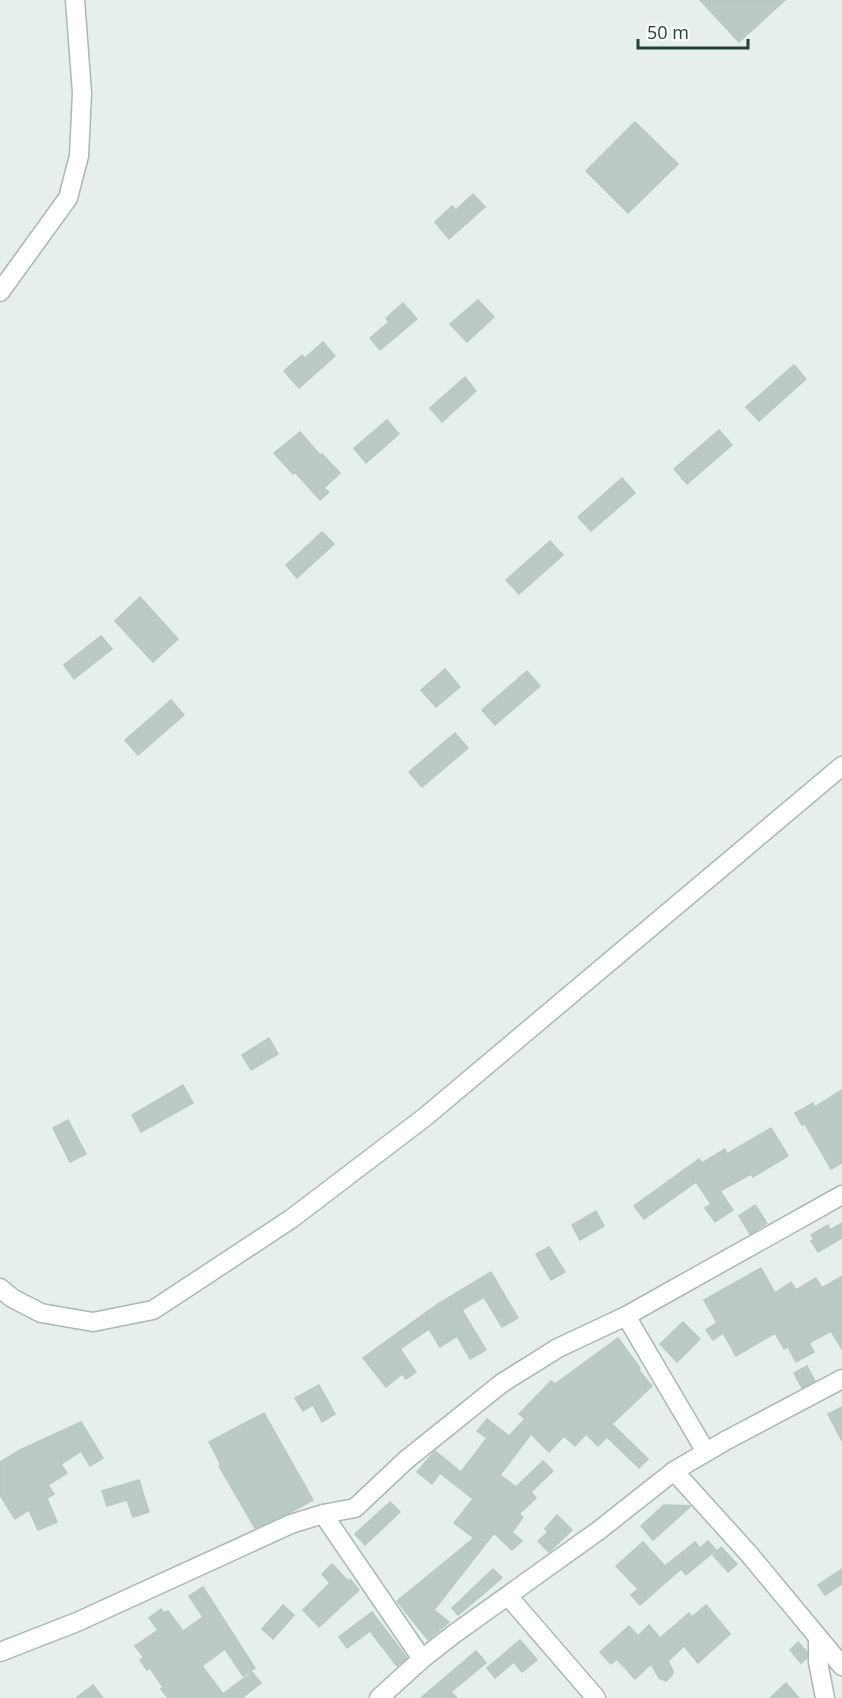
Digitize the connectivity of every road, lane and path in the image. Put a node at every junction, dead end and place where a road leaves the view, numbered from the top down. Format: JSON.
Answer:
{"nodes":[{"id":1,"x":75,"y":0,"type":"edge"},
{"id":2,"x":0,"y":292,"type":"edge"},
{"id":3,"x":842,"y":766,"type":"edge"},
{"id":4,"x":842,"y":1195,"type":"edge"},
{"id":5,"x":4,"y":1295,"type":"edge"},
{"id":6,"x":626,"y":1316,"type":"junction"},
{"id":7,"x":842,"y":1379,"type":"edge"},
{"id":8,"x":706,"y":1452,"type":"junction"},
{"id":9,"x":674,"y":1471,"type":"junction"},
{"id":10,"x":323,"y":1514,"type":"junction"},
{"id":11,"x":507,"y":1596,"type":"junction"},
{"id":12,"x":818,"y":1638,"type":"junction"},
{"id":13,"x":0,"y":1652,"type":"edge"},
{"id":14,"x":422,"y":1659,"type":"junction"},
{"id":15,"x":842,"y":1666,"type":"edge"},
{"id":16,"x":379,"y":1698,"type":"edge"},
{"id":17,"x":596,"y":1698,"type":"edge"},
{"id":18,"x":825,"y":1698,"type":"edge"}],
"edges":[{"from":1,"to":2,"type":"street"},
{"from":3,"to":5,"type":"street"},
{"from":4,"to":6,"type":"street"},
{"from":6,"to":8,"type":"street"},
{"from":6,"to":10,"type":"street"},
{"from":7,"to":8,"type":"street"},
{"from":8,"to":9,"type":"street"},
{"from":9,"to":11,"type":"street"},
{"from":9,"to":12,"type":"street"},
{"from":10,"to":13,"type":"street"},
{"from":10,"to":14,"type":"street"},
{"from":11,"to":14,"type":"street"},
{"from":11,"to":17,"type":"street"},
{"from":12,"to":15,"type":"street"},
{"from":12,"to":18,"type":"street"},
{"from":14,"to":16,"type":"street"}]}
